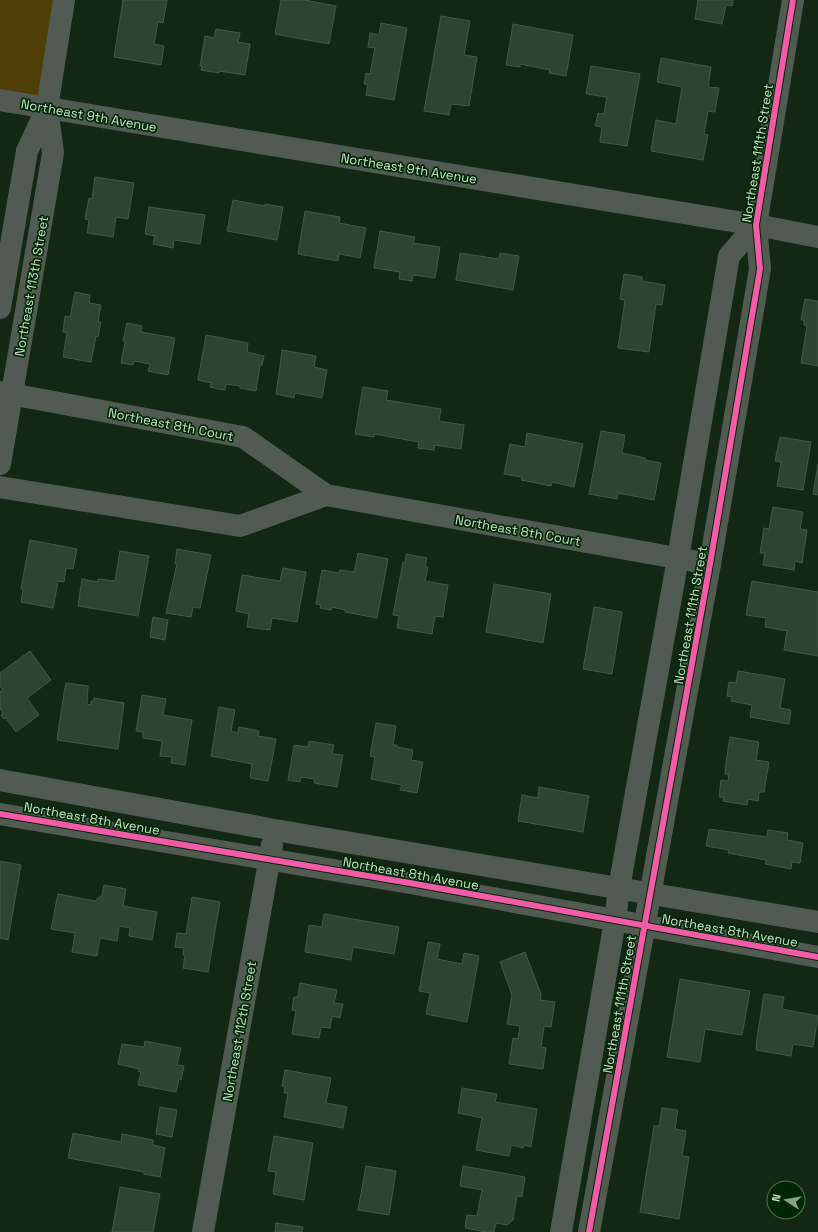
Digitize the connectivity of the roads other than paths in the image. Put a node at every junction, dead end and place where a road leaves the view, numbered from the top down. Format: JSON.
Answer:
{"nodes":[{"id":1,"x":64,"y":0,"type":"edge"},
{"id":2,"x":793,"y":0,"type":"edge"},
{"id":3,"x":0,"y":100,"type":"edge"},
{"id":4,"x":47,"y":108,"type":"junction"},
{"id":5,"x":756,"y":225,"type":"junction"},
{"id":6,"x":818,"y":237,"type":"edge"},
{"id":7,"x":0,"y":308,"type":"edge"},
{"id":8,"x":6,"y":393,"type":"edge"},
{"id":9,"x":0,"y":464,"type":"edge"},
{"id":10,"x":0,"y":487,"type":"edge"},
{"id":11,"x":326,"y":496,"type":"junction"},
{"id":12,"x":678,"y":558,"type":"junction"},
{"id":13,"x":710,"y":564,"type":"junction"},
{"id":14,"x":0,"y":780,"type":"edge"},
{"id":15,"x":139,"y":806,"type":"junction"},
{"id":16,"x":0,"y":814,"type":"edge"},
{"id":17,"x":275,"y":830,"type":"junction"},
{"id":18,"x":134,"y":836,"type":"junction"},
{"id":19,"x":269,"y":860,"type":"junction"},
{"id":20,"x":619,"y":888,"type":"junction"},
{"id":21,"x":651,"y":893,"type":"junction"},
{"id":22,"x":615,"y":921,"type":"junction"},
{"id":23,"x":818,"y":922,"type":"edge"},
{"id":24,"x":644,"y":926,"type":"junction"},
{"id":25,"x":818,"y":956,"type":"edge"},
{"id":26,"x":203,"y":1232,"type":"edge"},
{"id":27,"x":561,"y":1232,"type":"edge"},
{"id":28,"x":589,"y":1232,"type":"edge"}],
"edges":[{"from":1,"to":4,"type":"street","name":"Northeast 113th Street"},
{"from":2,"to":5,"type":"street","name":"Northeast 111th Street"},
{"from":3,"to":4,"type":"street","name":"Northeast 9th Avenue"},
{"from":4,"to":5,"type":"street","name":"Northeast 9th Avenue"},
{"from":4,"to":7,"type":"street","name":"Northeast 113th Street"},
{"from":4,"to":8,"type":"street","name":"Northeast 113th Street"},
{"from":5,"to":6,"type":"street","name":"Northeast 9th Avenue"},
{"from":5,"to":12,"type":"street","name":"Northeast 111th Street"},
{"from":5,"to":13,"type":"street","name":"Northeast 111th Street"},
{"from":8,"to":9,"type":"street","name":"Northeast 113th Street"},
{"from":8,"to":11,"type":"street","name":"Northeast 8th Court"},
{"from":10,"to":11,"type":"street","name":"Northeast 8th Court"},
{"from":11,"to":12,"type":"street","name":"Northeast 8th Court"},
{"from":12,"to":13,"type":"street","name":"Northeast 8th Court"},
{"from":12,"to":20,"type":"street","name":"Northeast 111th Street"},
{"from":13,"to":21,"type":"street","name":"Northeast 111th Street"},
{"from":14,"to":15,"type":"street","name":"Northeast 8th Avenue"},
{"from":15,"to":17,"type":"street","name":"Northeast 8th Avenue"},
{"from":15,"to":18,"type":"street"},
{"from":16,"to":18,"type":"street","name":"Northeast 8th Avenue"},
{"from":17,"to":19,"type":"street","name":"Northeast 112th Street"},
{"from":17,"to":20,"type":"street","name":"Northeast 8th Avenue"},
{"from":18,"to":19,"type":"street","name":"Northeast 8th Avenue"},
{"from":19,"to":22,"type":"street","name":"Northeast 8th Avenue"},
{"from":19,"to":26,"type":"street","name":"Northeast 112th Street"},
{"from":20,"to":21,"type":"street","name":"Northeast 8th Avenue"},
{"from":20,"to":22,"type":"street","name":"Northeast 111th Street"},
{"from":21,"to":23,"type":"street","name":"Northeast 8th Avenue"},
{"from":21,"to":24,"type":"street","name":"Northeast 111th Street"},
{"from":22,"to":24,"type":"street","name":"Northeast 8th Avenue"},
{"from":22,"to":27,"type":"street","name":"Northeast 111th Street"},
{"from":24,"to":25,"type":"street","name":"Northeast 8th Avenue"},
{"from":24,"to":28,"type":"street","name":"Northeast 111th Street"}]}
